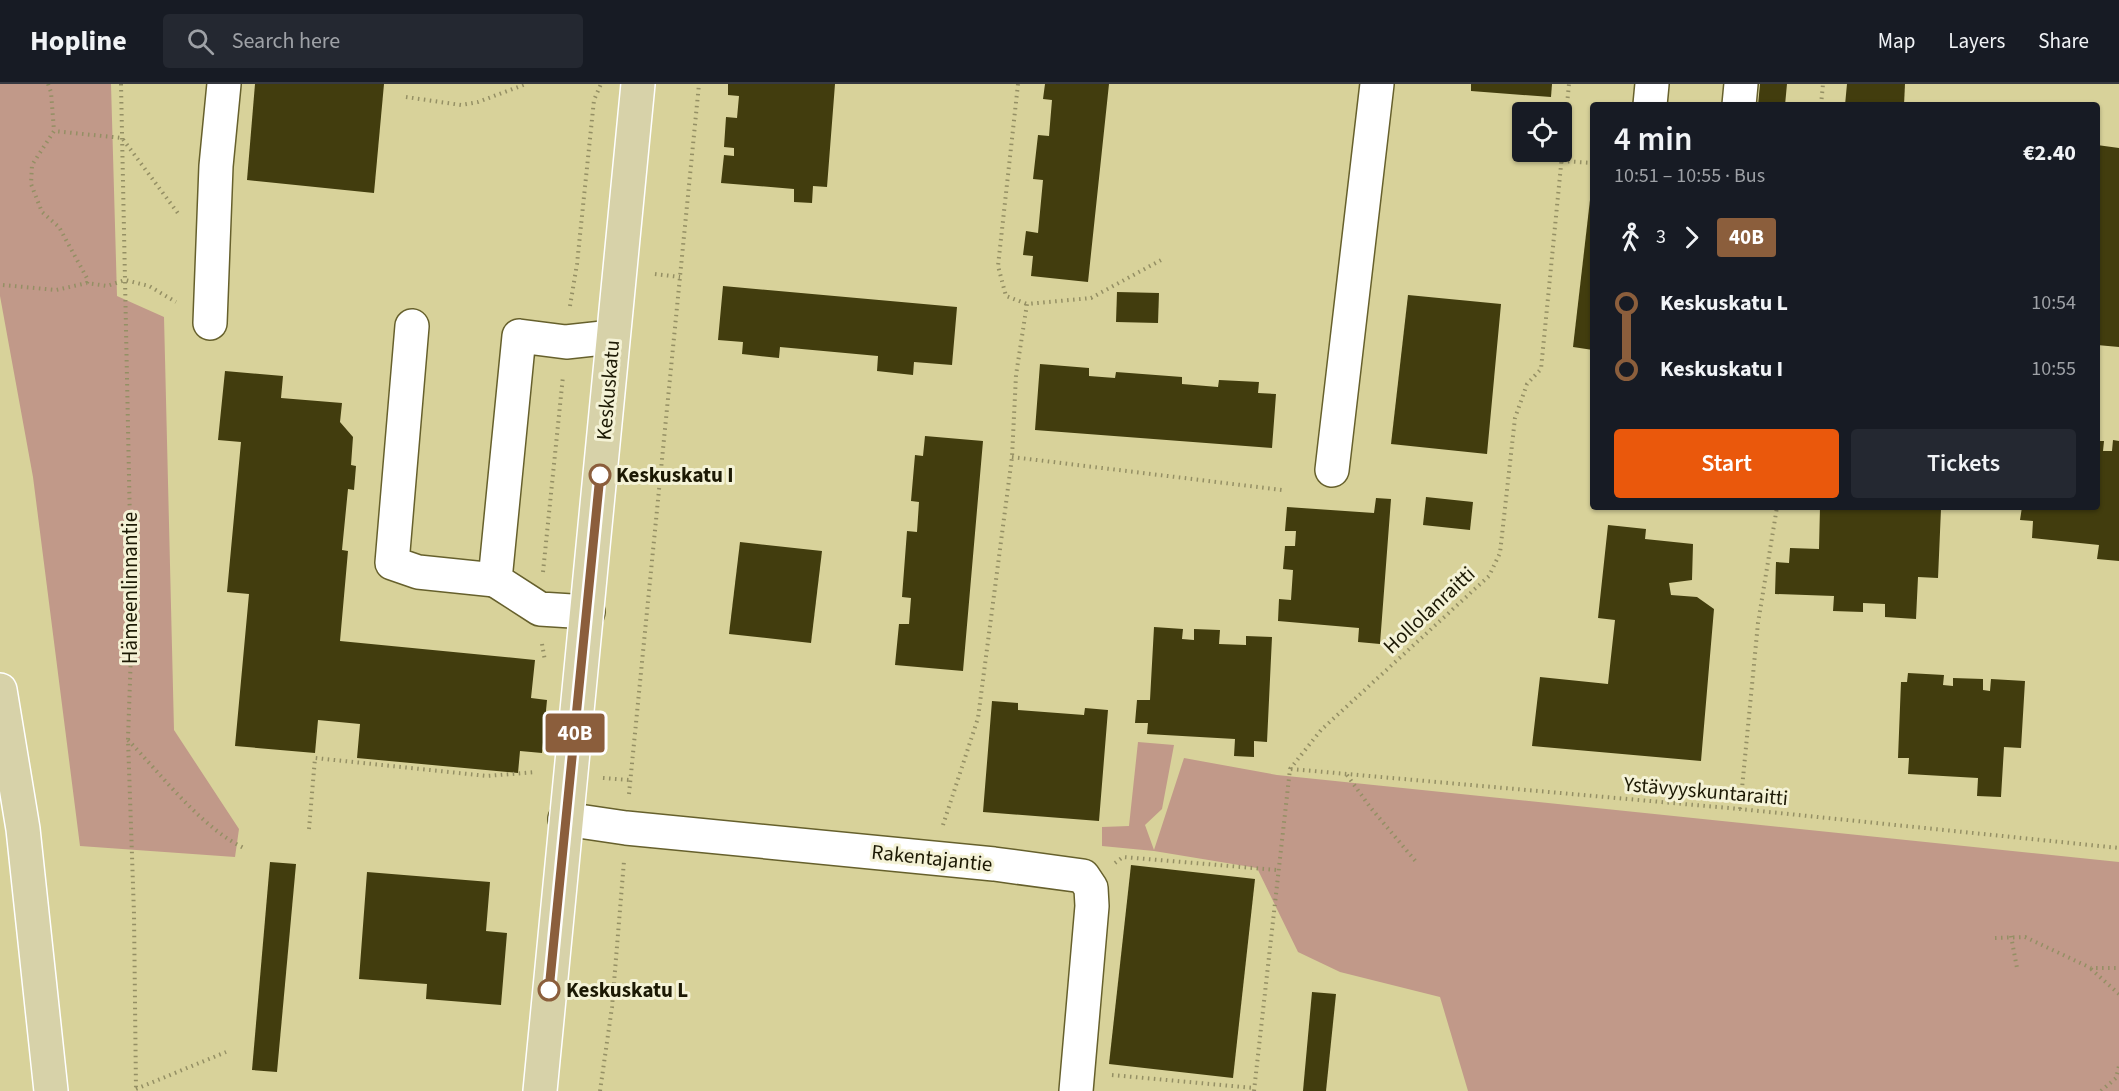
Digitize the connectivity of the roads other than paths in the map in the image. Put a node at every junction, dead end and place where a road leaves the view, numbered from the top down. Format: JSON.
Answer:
{"nodes":[{"id":1,"x":224,"y":84,"type":"edge"},
{"id":2,"x":638,"y":84,"type":"edge"},
{"id":3,"x":1377,"y":84,"type":"edge"},
{"id":4,"x":1652,"y":84,"type":"edge"},
{"id":5,"x":1740,"y":84,"type":"edge"},
{"id":6,"x":1650,"y":102,"type":"edge"},
{"id":7,"x":1738,"y":102,"type":"edge"},
{"id":8,"x":210,"y":323,"type":"dead end"},
{"id":9,"x":412,"y":327,"type":"dead end"},
{"id":10,"x":612,"y":337,"type":"junction"},
{"id":11,"x":1332,"y":470,"type":"dead end"},
{"id":12,"x":495,"y":580,"type":"junction"},
{"id":13,"x":588,"y":612,"type":"junction"},
{"id":14,"x":0,"y":690,"type":"edge"},
{"id":15,"x":565,"y":819,"type":"junction"},
{"id":16,"x":1089,"y":1083,"type":"edge"},
{"id":17,"x":51,"y":1091,"type":"edge"},
{"id":18,"x":540,"y":1091,"type":"edge"}],
"edges":[{"from":1,"to":8,"type":"lane"},
{"from":2,"to":10,"type":"main road","name":"Keskuskatu"},
{"from":3,"to":11,"type":"lane"},
{"from":4,"to":6,"type":"lane"},
{"from":5,"to":7,"type":"lane"},
{"from":9,"to":12,"type":"lane"},
{"from":10,"to":12,"type":"lane"},
{"from":10,"to":13,"type":"main road","name":"Keskuskatu"},
{"from":12,"to":13,"type":"lane"},
{"from":13,"to":15,"type":"main road","name":"Keskuskatu"},
{"from":14,"to":17,"type":"main road"},
{"from":15,"to":16,"type":"lane","name":"Rakentajantie"},
{"from":15,"to":18,"type":"main road","name":"Keskuskatu"}]}
